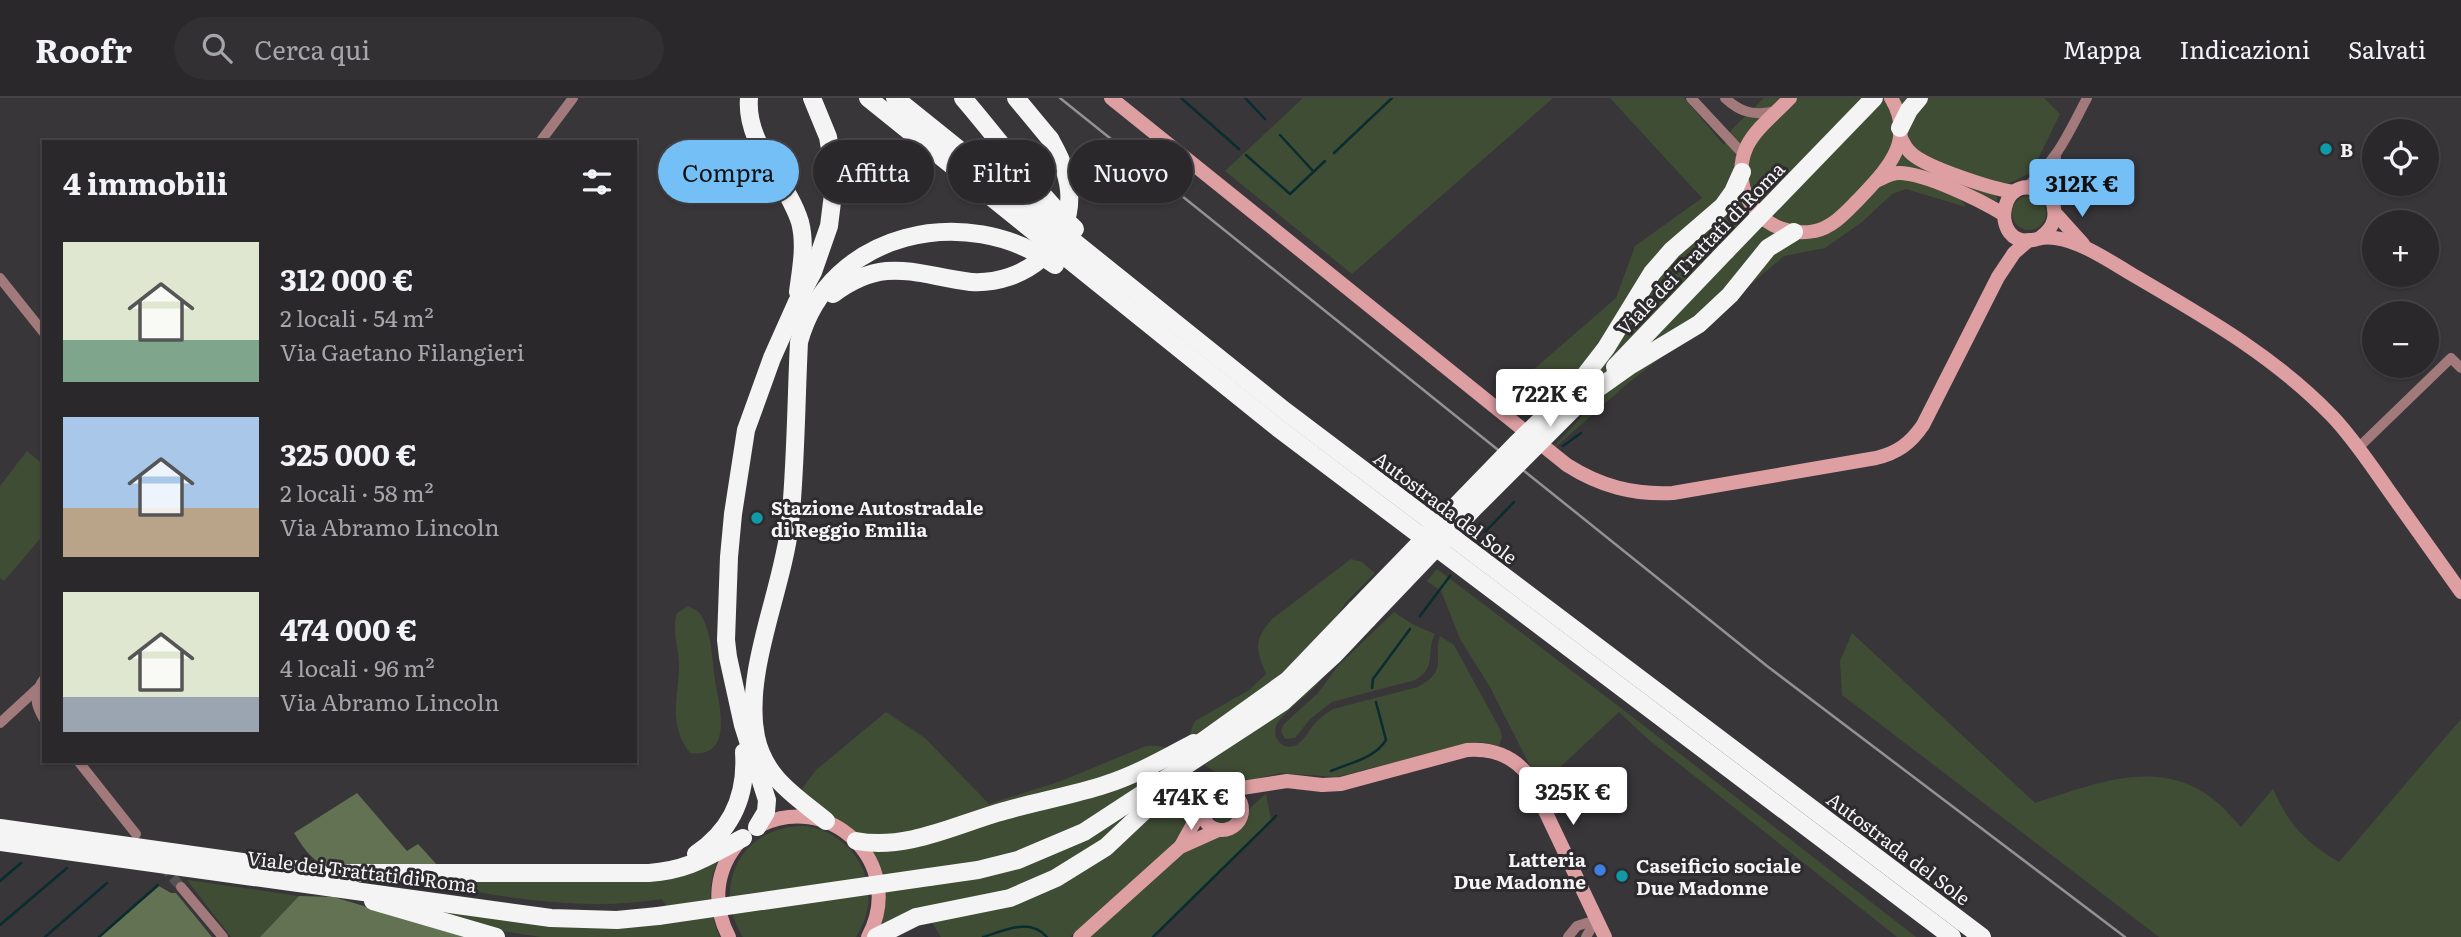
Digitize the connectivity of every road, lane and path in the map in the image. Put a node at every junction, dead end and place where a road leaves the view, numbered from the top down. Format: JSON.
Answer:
{"nodes":[{"id":1,"x":573,"y":98,"type":"edge"},
{"id":2,"x":812,"y":98,"type":"edge"},
{"id":3,"x":868,"y":98,"type":"edge"},
{"id":4,"x":895,"y":98,"type":"edge"},
{"id":5,"x":963,"y":98,"type":"edge"},
{"id":6,"x":1016,"y":98,"type":"edge"},
{"id":7,"x":1111,"y":98,"type":"edge"},
{"id":8,"x":1691,"y":98,"type":"edge"},
{"id":9,"x":1725,"y":98,"type":"edge"},
{"id":10,"x":1790,"y":98,"type":"edge"},
{"id":11,"x":1862,"y":98,"type":"edge"},
{"id":12,"x":1874,"y":98,"type":"edge"},
{"id":13,"x":1891,"y":98,"type":"edge"},
{"id":14,"x":1919,"y":98,"type":"edge"},
{"id":15,"x":2087,"y":98,"type":"edge"},
{"id":16,"x":748,"y":101,"type":"edge"},
{"id":17,"x":1777,"y":111,"type":"junction"},
{"id":18,"x":1900,"y":132,"type":"junction"},
{"id":19,"x":542,"y":140,"type":"edge"},
{"id":20,"x":2056,"y":158,"type":"junction"},
{"id":21,"x":1743,"y":163,"type":"junction"},
{"id":22,"x":1877,"y":180,"type":"junction"},
{"id":23,"x":2019,"y":190,"type":"junction"},
{"id":24,"x":2053,"y":206,"type":"junction"},
{"id":25,"x":2004,"y":220,"type":"junction"},
{"id":26,"x":1794,"y":232,"type":"junction"},
{"id":27,"x":2035,"y":238,"type":"junction"},
{"id":28,"x":1723,"y":248,"type":"junction"},
{"id":29,"x":2087,"y":248,"type":"junction"},
{"id":30,"x":1998,"y":277,"type":"junction"},
{"id":31,"x":0,"y":278,"type":"edge"},
{"id":32,"x":797,"y":302,"type":"junction"},
{"id":33,"x":1174,"y":324,"type":"junction"},
{"id":34,"x":1151,"y":328,"type":"junction"},
{"id":35,"x":42,"y":330,"type":"edge"},
{"id":36,"x":799,"y":342,"type":"junction"},
{"id":37,"x":2461,"y":368,"type":"edge"},
{"id":38,"x":1581,"y":391,"type":"junction"},
{"id":39,"x":2358,"y":447,"type":"junction"},
{"id":40,"x":2461,"y":592,"type":"edge"},
{"id":41,"x":42,"y":682,"type":"edge"},
{"id":42,"x":37,"y":690,"type":"junction"},
{"id":43,"x":42,"y":716,"type":"edge"},
{"id":44,"x":0,"y":723,"type":"edge"},
{"id":45,"x":743,"y":726,"type":"junction"},
{"id":46,"x":1215,"y":740,"type":"junction"},
{"id":47,"x":80,"y":763,"type":"edge"},
{"id":48,"x":1264,"y":786,"type":"junction"},
{"id":49,"x":1229,"y":790,"type":"junction"},
{"id":50,"x":1202,"y":808,"type":"junction"},
{"id":51,"x":1243,"y":810,"type":"junction"},
{"id":52,"x":826,"y":821,"type":"junction"},
{"id":53,"x":0,"y":828,"type":"edge"},
{"id":54,"x":1218,"y":830,"type":"junction"},
{"id":55,"x":750,"y":833,"type":"junction"},
{"id":56,"x":136,"y":834,"type":"dead end"},
{"id":57,"x":856,"y":841,"type":"junction"},
{"id":58,"x":0,"y":842,"type":"edge"},
{"id":59,"x":1180,"y":847,"type":"junction"},
{"id":60,"x":583,"y":873,"type":"junction"},
{"id":61,"x":313,"y":879,"type":"junction"},
{"id":62,"x":181,"y":887,"type":"tunnel mouth"},
{"id":63,"x":1594,"y":914,"type":"junction"},
{"id":64,"x":223,"y":937,"type":"edge"},
{"id":65,"x":496,"y":937,"type":"edge"},
{"id":66,"x":729,"y":937,"type":"edge"},
{"id":67,"x":867,"y":937,"type":"edge"},
{"id":68,"x":876,"y":937,"type":"edge"},
{"id":69,"x":1080,"y":937,"type":"edge"},
{"id":70,"x":1568,"y":937,"type":"edge"},
{"id":71,"x":1586,"y":937,"type":"edge"},
{"id":72,"x":1605,"y":937,"type":"edge"},
{"id":73,"x":1952,"y":937,"type":"edge"},
{"id":74,"x":1982,"y":937,"type":"edge"}],
"edges":[{"from":1,"to":19,"type":"street"},
{"from":2,"to":32,"type":"highway"},
{"from":3,"to":34,"type":"highway","name":"Autostrada del Sole"},
{"from":4,"to":33,"type":"highway","name":"Autostrada del Sole"},
{"from":5,"to":33,"type":"highway"},
{"from":6,"to":36,"type":"highway","bridge":true},
{"from":7,"to":30,"type":"street"},
{"from":8,"to":21,"type":"street"},
{"from":9,"to":17,"type":"street"},
{"from":10,"to":17,"type":"street"},
{"from":11,"to":28,"type":"highway","name":"Viale dei Trattati di Roma"},
{"from":12,"to":28,"type":"highway","name":"Viale dei Trattati di Roma","bridge":true},
{"from":13,"to":18,"type":"street"},
{"from":14,"to":18,"type":"highway"},
{"from":15,"to":20,"type":"street"},
{"from":16,"to":32,"type":"highway"},
{"from":17,"to":21,"type":"street"},
{"from":18,"to":22,"type":"street"},
{"from":18,"to":23,"type":"street"},
{"from":20,"to":23,"type":"street"},
{"from":20,"to":24,"type":"street"},
{"from":21,"to":26,"type":"street"},
{"from":21,"to":38,"type":"highway"},
{"from":22,"to":25,"type":"street"},
{"from":22,"to":26,"type":"street"},
{"from":23,"to":24,"type":"street"},
{"from":23,"to":25,"type":"street"},
{"from":24,"to":27,"type":"street"},
{"from":24,"to":29,"type":"street"},
{"from":25,"to":27,"type":"street"},
{"from":25,"to":30,"type":"street"},
{"from":26,"to":38,"type":"highway"},
{"from":27,"to":29,"type":"street"},
{"from":27,"to":30,"type":"street"},
{"from":28,"to":38,"type":"highway","name":"Viale dei Trattati di Roma"},
{"from":29,"to":39,"type":"street"},
{"from":31,"to":35,"type":"street"},
{"from":32,"to":45,"type":"highway"},
{"from":33,"to":74,"type":"highway","name":"Autostrada del Sole"},
{"from":34,"to":36,"type":"highway"},
{"from":34,"to":73,"type":"highway","name":"Autostrada del Sole"},
{"from":36,"to":52,"type":"highway"},
{"from":37,"to":39,"type":"street"},
{"from":38,"to":46,"type":"highway","name":"Viale dei Trattati di Roma","bridge":true},
{"from":39,"to":40,"type":"street"},
{"from":41,"to":42,"type":"street"},
{"from":42,"to":43,"type":"street"},
{"from":42,"to":44,"type":"street"},
{"from":45,"to":55,"type":"highway"},
{"from":45,"to":60,"type":"highway"},
{"from":46,"to":57,"type":"highway"},
{"from":46,"to":61,"type":"highway","name":"Viale dei Trattati di Roma"},
{"from":46,"to":68,"type":"highway"},
{"from":47,"to":56,"type":"street"},
{"from":48,"to":49,"type":"street"},
{"from":48,"to":51,"type":"street"},
{"from":48,"to":63,"type":"street"},
{"from":49,"to":50,"type":"street"},
{"from":49,"to":51,"type":"street"},
{"from":50,"to":54,"type":"street"},
{"from":50,"to":59,"type":"street"},
{"from":51,"to":54,"type":"street"},
{"from":52,"to":55,"type":"street"},
{"from":52,"to":57,"type":"street"},
{"from":53,"to":61,"type":"highway","name":"Viale dei Trattati di Roma"},
{"from":54,"to":59,"type":"street"},
{"from":55,"to":60,"type":"highway"},
{"from":55,"to":66,"type":"street"},
{"from":57,"to":67,"type":"street"},
{"from":58,"to":61,"type":"highway","name":"Viale dei Trattati di Roma"},
{"from":59,"to":69,"type":"street"},
{"from":60,"to":61,"type":"highway"},
{"from":61,"to":65,"type":"highway"},
{"from":62,"to":64,"type":"street"},
{"from":63,"to":70,"type":"street"},
{"from":63,"to":71,"type":"street"},
{"from":63,"to":72,"type":"street"}]}
